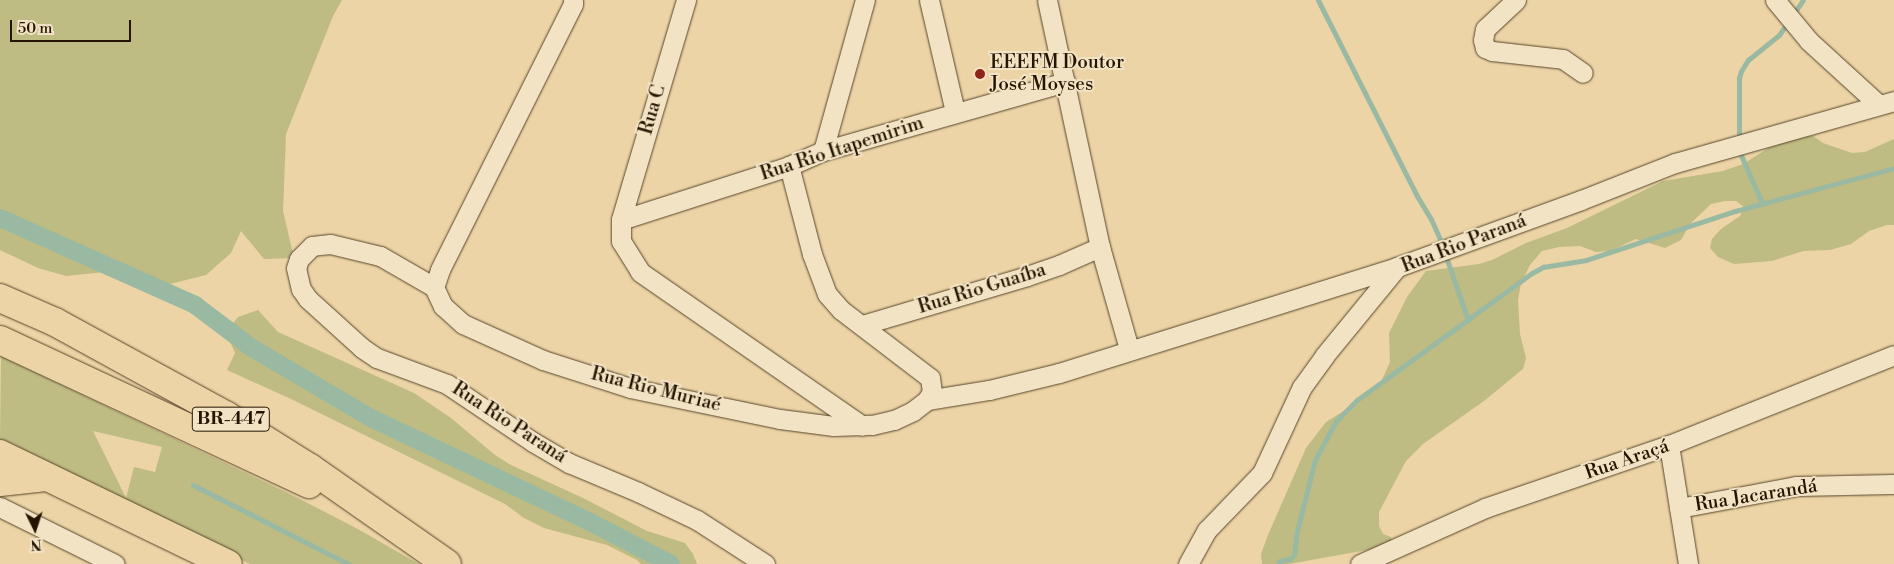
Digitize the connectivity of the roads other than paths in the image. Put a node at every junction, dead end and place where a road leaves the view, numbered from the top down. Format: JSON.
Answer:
{"nodes":[{"id":1,"x":573,"y":0,"type":"edge"},
{"id":2,"x":686,"y":0,"type":"edge"},
{"id":3,"x":865,"y":0,"type":"edge"},
{"id":4,"x":929,"y":0,"type":"edge"},
{"id":5,"x":1047,"y":0,"type":"edge"},
{"id":6,"x":1516,"y":0,"type":"edge"},
{"id":7,"x":1775,"y":0,"type":"edge"},
{"id":8,"x":1583,"y":73,"type":"dead end"},
{"id":9,"x":1065,"y":82,"type":"junction"},
{"id":10,"x":1886,"y":103,"type":"edge"},
{"id":11,"x":955,"y":112,"type":"junction"},
{"id":12,"x":823,"y":151,"type":"junction"},
{"id":13,"x":789,"y":166,"type":"junction"},
{"id":14,"x":621,"y":220,"type":"junction"},
{"id":15,"x":1100,"y":247,"type":"junction"},
{"id":16,"x":1397,"y":267,"type":"junction"},
{"id":17,"x":434,"y":287,"type":"junction"},
{"id":18,"x":0,"y":298,"type":"edge"},
{"id":19,"x":862,"y":325,"type":"junction"},
{"id":20,"x":0,"y":340,"type":"edge"},
{"id":21,"x":1129,"y":349,"type":"junction"},
{"id":22,"x":1894,"y":355,"type":"edge"},
{"id":23,"x":927,"y":400,"type":"junction"},
{"id":24,"x":862,"y":426,"type":"junction"},
{"id":25,"x":1669,"y":446,"type":"junction"},
{"id":26,"x":0,"y":454,"type":"edge"},
{"id":27,"x":46,"y":477,"type":"junction"},
{"id":28,"x":0,"y":482,"type":"edge"},
{"id":29,"x":1894,"y":484,"type":"edge"},
{"id":30,"x":0,"y":507,"type":"edge"},
{"id":31,"x":1679,"y":508,"type":"junction"},
{"id":32,"x":387,"y":521,"type":"junction"},
{"id":33,"x":115,"y":564,"type":"edge"},
{"id":34,"x":228,"y":564,"type":"edge"},
{"id":35,"x":447,"y":564,"type":"edge"},
{"id":36,"x":765,"y":564,"type":"edge"},
{"id":37,"x":1188,"y":564,"type":"edge"},
{"id":38,"x":1360,"y":564,"type":"edge"},
{"id":39,"x":1688,"y":564,"type":"edge"}],
"edges":[{"from":1,"to":17,"type":"street"},
{"from":2,"to":14,"type":"street","name":"Rua C"},
{"from":3,"to":12,"type":"street"},
{"from":4,"to":11,"type":"street"},
{"from":5,"to":9,"type":"street"},
{"from":6,"to":8,"type":"street"},
{"from":7,"to":10,"type":"street","name":"Rua Rio Paraná"},
{"from":9,"to":11,"type":"street","name":"Rua Rio Itapemirim"},
{"from":9,"to":15,"type":"street"},
{"from":10,"to":16,"type":"street","name":"Rua Rio Paraná"},
{"from":11,"to":12,"type":"street","name":"Rua Rio Itapemirim"},
{"from":12,"to":13,"type":"street","name":"Rua Rio Itapemirim"},
{"from":13,"to":14,"type":"street","name":"Rua Rio Itapemirim"},
{"from":13,"to":19,"type":"street"},
{"from":14,"to":24,"type":"street"},
{"from":15,"to":19,"type":"street","name":"Rua Rio Guaíba"},
{"from":15,"to":21,"type":"street"},
{"from":16,"to":21,"type":"street"},
{"from":16,"to":37,"type":"street","name":"Rua Rio Paraná"},
{"from":17,"to":24,"type":"street","name":"Rua Rio Muriaé"},
{"from":17,"to":36,"type":"street","name":"Rua Rio Paraná"},
{"from":18,"to":32,"type":"main road","number":"BR-447"},
{"from":19,"to":23,"type":"street"},
{"from":20,"to":32,"type":"main road"},
{"from":21,"to":23,"type":"street"},
{"from":22,"to":25,"type":"street","name":"Rua Araçá"},
{"from":23,"to":24,"type":"street","name":"Rua Rio Muriaé"},
{"from":25,"to":31,"type":"street"},
{"from":25,"to":38,"type":"street","name":"Rua Araçá"},
{"from":26,"to":27,"type":"main road"},
{"from":27,"to":28,"type":"main road"},
{"from":27,"to":34,"type":"main road"},
{"from":29,"to":31,"type":"street","name":"Rua Jacarandá"},
{"from":30,"to":33,"type":"street"},
{"from":31,"to":39,"type":"street"},
{"from":32,"to":35,"type":"main road","number":"BR-447"}]}
